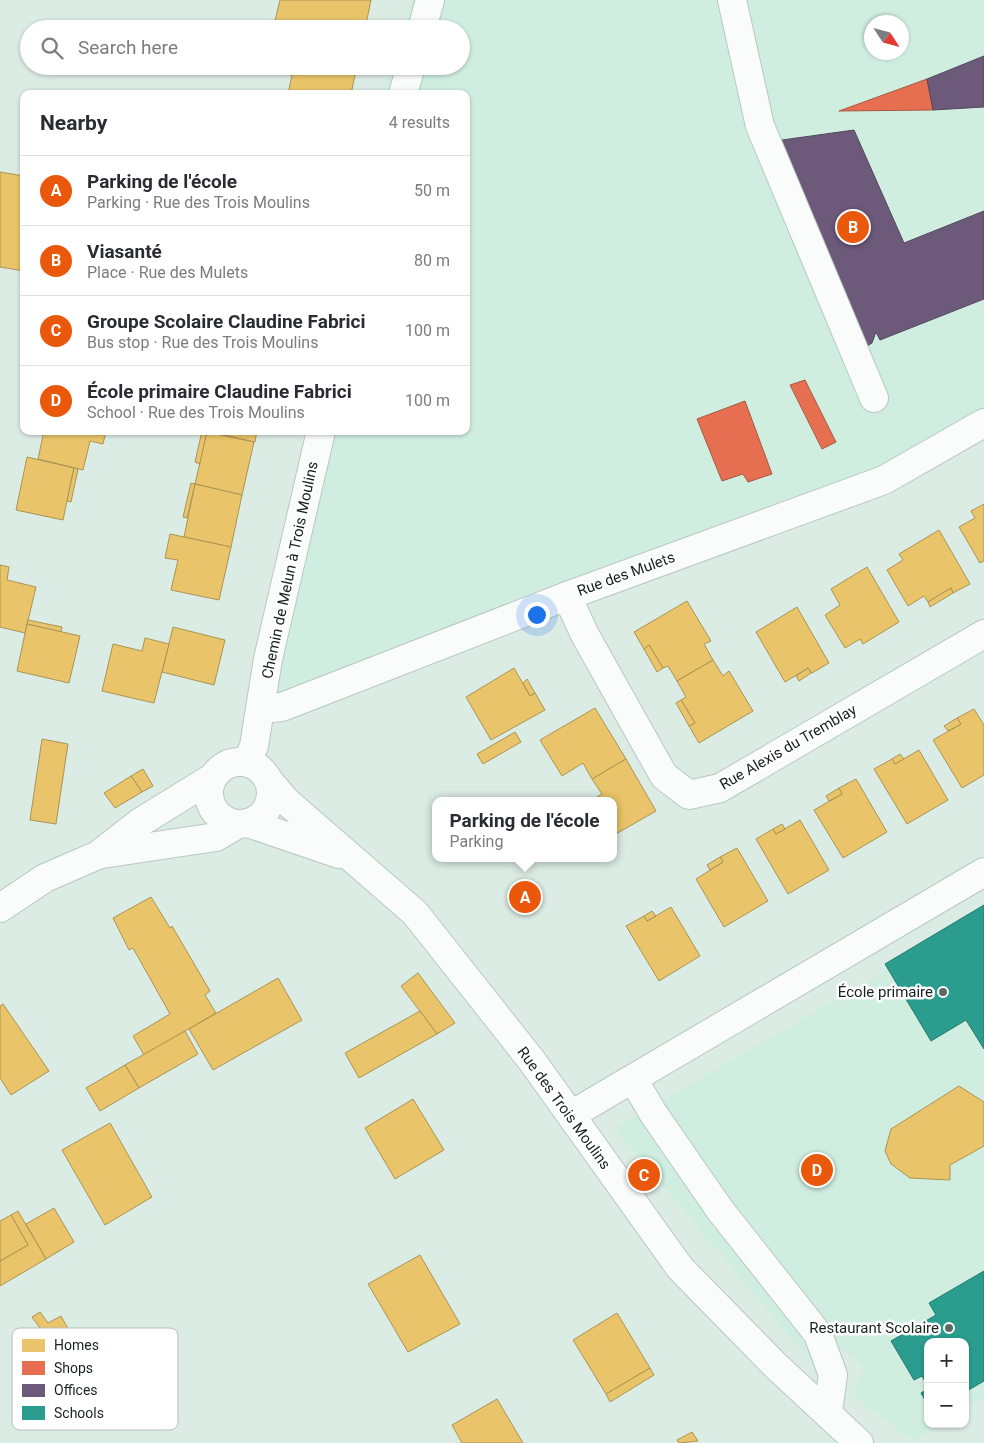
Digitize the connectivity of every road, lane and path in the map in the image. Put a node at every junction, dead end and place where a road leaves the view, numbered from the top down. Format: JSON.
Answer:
{"nodes":[{"id":1,"x":430,"y":0,"type":"edge"},
{"id":2,"x":732,"y":0,"type":"edge"},
{"id":3,"x":424,"y":20,"type":"edge"},
{"id":4,"x":408,"y":75,"type":"edge"},
{"id":5,"x":404,"y":90,"type":"edge"},
{"id":6,"x":874,"y":398,"type":"dead end"},
{"id":7,"x":984,"y":423,"type":"edge"},
{"id":8,"x":320,"y":435,"type":"edge"},
{"id":9,"x":567,"y":596,"type":"junction"},
{"id":10,"x":984,"y":634,"type":"edge"},
{"id":11,"x":262,"y":709,"type":"junction"},
{"id":12,"x":247,"y":762,"type":"junction"},
{"id":13,"x":212,"y":778,"type":"junction"},
{"id":14,"x":269,"y":782,"type":"junction"},
{"id":15,"x":243,"y":823,"type":"junction"},
{"id":16,"x":98,"y":855,"type":"junction"},
{"id":17,"x":352,"y":859,"type":"junction"},
{"id":18,"x":984,"y":872,"type":"edge"},
{"id":19,"x":0,"y":908,"type":"edge"},
{"id":20,"x":633,"y":1079,"type":"junction"},
{"id":21,"x":571,"y":1115,"type":"junction"},
{"id":22,"x":828,"y":1412,"type":"junction"},
{"id":23,"x":858,"y":1443,"type":"edge"}],
"edges":[{"from":1,"to":3,"type":"street"},
{"from":2,"to":6,"type":"street"},
{"from":4,"to":5,"type":"street"},
{"from":7,"to":9,"type":"street","name":"Rue des Mulets"},
{"from":8,"to":11,"type":"street","name":"Chemin de Melun à Trois Moulins"},
{"from":9,"to":10,"type":"street","name":"Rue Alexis du Tremblay"},
{"from":9,"to":11,"type":"street","name":"Rue des Mulets"},
{"from":11,"to":12,"type":"street","name":"Chemin de Melun à Trois Moulins"},
{"from":12,"to":13,"type":"street"},
{"from":12,"to":14,"type":"street"},
{"from":13,"to":15,"type":"street"},
{"from":13,"to":16,"type":"street"},
{"from":14,"to":15,"type":"street"},
{"from":14,"to":17,"type":"street","name":"Rue des Trois Moulins"},
{"from":15,"to":16,"type":"street"},
{"from":15,"to":17,"type":"street","name":"Rue des Trois Moulins"},
{"from":16,"to":19,"type":"street"},
{"from":17,"to":21,"type":"street","name":"Rue des Trois Moulins"},
{"from":18,"to":20,"type":"street"},
{"from":20,"to":21,"type":"street"},
{"from":20,"to":22,"type":"street"},
{"from":21,"to":22,"type":"street","name":"Rue des Trois Moulins"},
{"from":22,"to":23,"type":"street","name":"Rue des Trois Moulins"}]}
